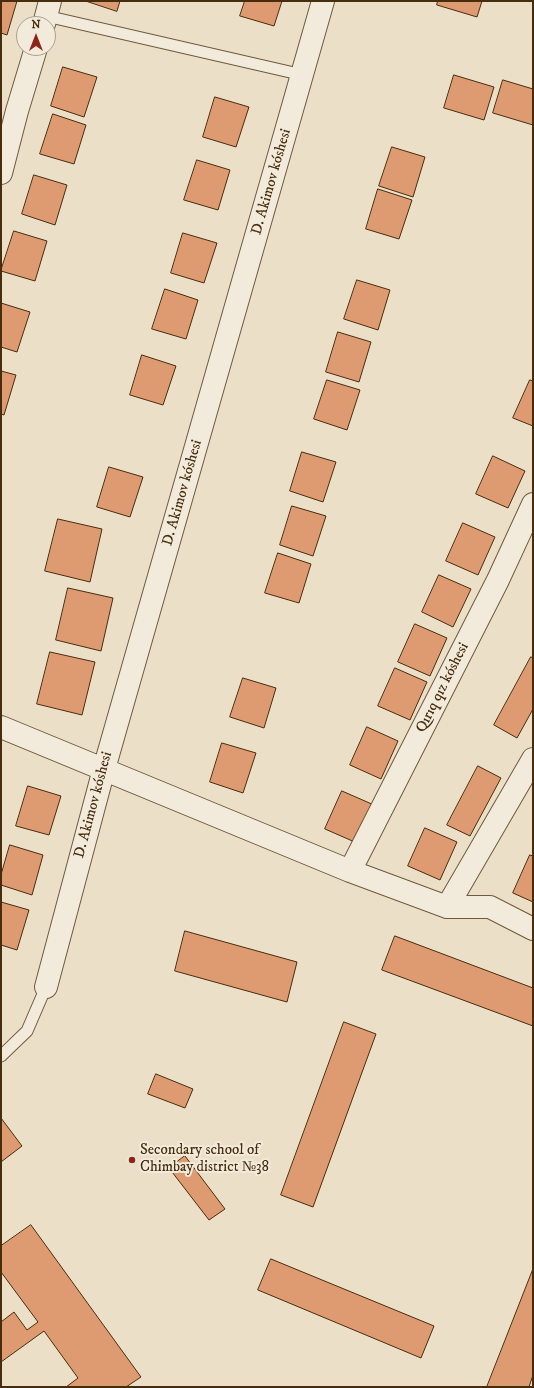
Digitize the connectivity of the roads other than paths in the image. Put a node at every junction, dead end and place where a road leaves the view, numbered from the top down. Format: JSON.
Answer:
{"nodes":[{"id":1,"x":323,"y":1,"type":"edge"},
{"id":2,"x":46,"y":14,"type":"edge"},
{"id":3,"x":34,"y":56,"type":"edge"},
{"id":4,"x":303,"y":75,"type":"junction"},
{"id":5,"x":1,"y":173,"type":"edge"},
{"id":6,"x":533,"y":504,"type":"edge"},
{"id":7,"x":1,"y":727,"type":"edge"},
{"id":8,"x":533,"y":759,"type":"edge"},
{"id":9,"x":104,"y":769,"type":"junction"},
{"id":10,"x":350,"y":871,"type":"junction"},
{"id":11,"x":447,"y":906,"type":"junction"},
{"id":12,"x":533,"y":929,"type":"edge"},
{"id":13,"x":46,"y":987,"type":"joint"},
{"id":14,"x":1,"y":1056,"type":"edge"}],
"edges":[{"from":1,"to":4,"type":"street","name":"D. Akimov kóshesi"},
{"from":2,"to":4,"type":"lane"},
{"from":3,"to":5,"type":"street"},
{"from":4,"to":9,"type":"street","name":"D. Akimov kóshesi"},
{"from":6,"to":10,"type":"street","name":"Qırıq qız kóshesi"},
{"from":7,"to":9,"type":"street"},
{"from":8,"to":11,"type":"street"},
{"from":9,"to":10,"type":"street"},
{"from":9,"to":13,"type":"street","name":"D. Akimov kóshesi"},
{"from":10,"to":11,"type":"street"},
{"from":11,"to":12,"type":"street"},
{"from":13,"to":14,"type":"lane"}]}
